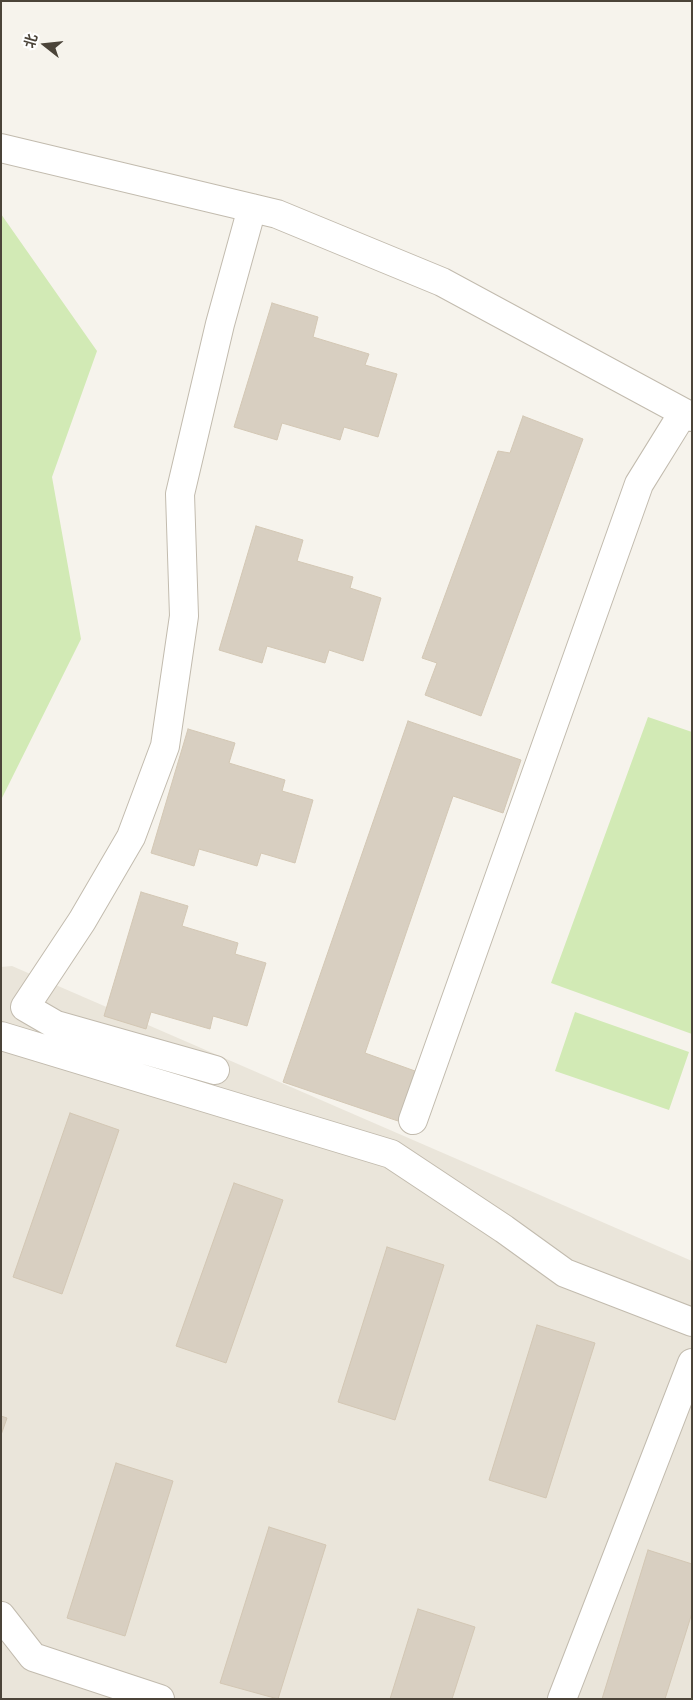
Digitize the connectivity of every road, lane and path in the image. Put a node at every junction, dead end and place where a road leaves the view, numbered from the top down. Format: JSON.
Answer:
{"nodes":[{"id":1,"x":1,"y":148,"type":"edge"},
{"id":2,"x":252,"y":208,"type":"junction"},
{"id":3,"x":688,"y":415,"type":"edge"},
{"id":4,"x":1,"y":1036,"type":"edge"},
{"id":5,"x":215,"y":1070,"type":"dead end"},
{"id":6,"x":413,"y":1120,"type":"dead end"},
{"id":7,"x":692,"y":1322,"type":"edge"},
{"id":8,"x":692,"y":1363,"type":"edge"},
{"id":9,"x":1,"y":1616,"type":"edge"},
{"id":10,"x":160,"y":1699,"type":"edge"},
{"id":11,"x":562,"y":1699,"type":"edge"}],
"edges":[{"from":1,"to":2,"type":"street"},
{"from":2,"to":3,"type":"street"},
{"from":2,"to":5,"type":"street"},
{"from":3,"to":6,"type":"street"},
{"from":4,"to":7,"type":"street"},
{"from":8,"to":11,"type":"street"},
{"from":9,"to":10,"type":"street"}]}
